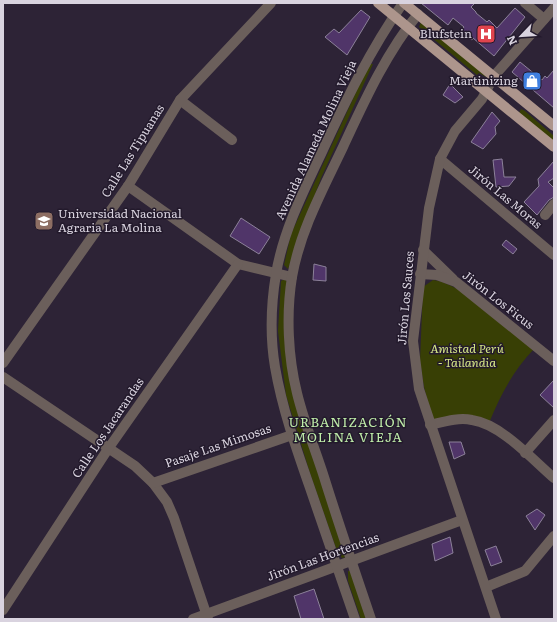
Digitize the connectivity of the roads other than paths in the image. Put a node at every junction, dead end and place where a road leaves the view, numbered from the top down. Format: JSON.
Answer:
{"nodes":[{"id":1,"x":271,"y":3,"type":"edge"},
{"id":2,"x":378,"y":3,"type":"edge"},
{"id":3,"x":404,"y":3,"type":"edge"},
{"id":4,"x":525,"y":3,"type":"edge"},
{"id":5,"x":554,"y":8,"type":"edge"},
{"id":6,"x":418,"y":14,"type":"junction"},
{"id":7,"x":394,"y":16,"type":"junction"},
{"id":8,"x":544,"y":19,"type":"junction"},
{"id":9,"x":408,"y":27,"type":"junction"},
{"id":10,"x":370,"y":56,"type":"junction"},
{"id":11,"x":385,"y":65,"type":"junction"},
{"id":12,"x":494,"y":76,"type":"junction"},
{"id":13,"x":486,"y":92,"type":"junction"},
{"id":14,"x":180,"y":100,"type":"junction"},
{"id":15,"x":525,"y":103,"type":"junction"},
{"id":16,"x":514,"y":114,"type":"junction"},
{"id":17,"x":554,"y":126,"type":"edge"},
{"id":18,"x":232,"y":140,"type":"dead end"},
{"id":19,"x":554,"y":147,"type":"edge"},
{"id":20,"x":440,"y":159,"type":"junction"},
{"id":21,"x":128,"y":186,"type":"junction"},
{"id":22,"x":554,"y":204,"type":"edge"},
{"id":23,"x":545,"y":215,"type":"dead end"},
{"id":24,"x":423,"y":250,"type":"junction"},
{"id":25,"x":554,"y":255,"type":"edge"},
{"id":26,"x":238,"y":264,"type":"junction"},
{"id":27,"x":276,"y":274,"type":"junction"},
{"id":28,"x":420,"y":274,"type":"junction"},
{"id":29,"x":292,"y":276,"type":"junction"},
{"id":30,"x":456,"y":282,"type":"junction"},
{"id":31,"x":554,"y":361,"type":"edge"},
{"id":32,"x":3,"y":364,"type":"edge"},
{"id":33,"x":3,"y":377,"type":"edge"},
{"id":34,"x":554,"y":420,"type":"edge"},
{"id":35,"x":430,"y":425,"type":"junction"},
{"id":36,"x":292,"y":435,"type":"junction"},
{"id":37,"x":108,"y":449,"type":"junction"},
{"id":38,"x":525,"y":452,"type":"junction"},
{"id":39,"x":554,"y":478,"type":"edge"},
{"id":40,"x":153,"y":483,"type":"junction"},
{"id":41,"x":462,"y":520,"type":"junction"},
{"id":42,"x":554,"y":536,"type":"edge"},
{"id":43,"x":351,"y":561,"type":"junction"},
{"id":44,"x":337,"y":566,"type":"junction"},
{"id":45,"x":486,"y":587,"type":"junction"},
{"id":46,"x":3,"y":610,"type":"edge"},
{"id":47,"x":207,"y":616,"type":"edge"},
{"id":48,"x":193,"y":619,"type":"edge"},
{"id":49,"x":355,"y":619,"type":"edge"},
{"id":50,"x":371,"y":619,"type":"edge"},
{"id":51,"x":496,"y":619,"type":"edge"}],
"edges":[{"from":1,"to":14,"type":"street","name":"Calle Las Tipuanas"},
{"from":2,"to":7,"type":"main road"},
{"from":3,"to":6,"type":"main road"},
{"from":3,"to":7,"type":"street","name":"Avenida Alameda Molina Vieja"},
{"from":4,"to":8,"type":"street"},
{"from":5,"to":8,"type":"street","name":"Jirón Los Sauces"},
{"from":6,"to":9,"type":"street"},
{"from":6,"to":12,"type":"main road"},
{"from":7,"to":9,"type":"main road"},
{"from":7,"to":10,"type":"street","name":"Avenida Alameda Molina Vieja"},
{"from":8,"to":12,"type":"street","name":"Jirón Los Sauces"},
{"from":9,"to":11,"type":"street"},
{"from":9,"to":13,"type":"main road"},
{"from":10,"to":11,"type":"street"},
{"from":10,"to":27,"type":"street","name":"Avenida Alameda Molina Vieja"},
{"from":11,"to":29,"type":"street"},
{"from":12,"to":13,"type":"street","name":"Jirón Los Sauces"},
{"from":12,"to":15,"type":"main road"},
{"from":13,"to":16,"type":"main road"},
{"from":13,"to":20,"type":"street","name":"Jirón Los Sauces"},
{"from":14,"to":18,"type":"street"},
{"from":14,"to":21,"type":"street","name":"Calle Las Tipuanas"},
{"from":15,"to":16,"type":"main road"},
{"from":15,"to":17,"type":"main road"},
{"from":16,"to":19,"type":"main road"},
{"from":20,"to":24,"type":"street","name":"Jirón Los Sauces"},
{"from":20,"to":25,"type":"street","name":"Jirón Las Moras"},
{"from":21,"to":26,"type":"street"},
{"from":21,"to":32,"type":"street","name":"Calle Las Tipuanas"},
{"from":22,"to":23,"type":"street"},
{"from":24,"to":28,"type":"street","name":"Jirón Los Sauces"},
{"from":24,"to":30,"type":"street"},
{"from":26,"to":27,"type":"street"},
{"from":26,"to":37,"type":"street","name":"Calle Los Jacarandas"},
{"from":27,"to":29,"type":"street"},
{"from":27,"to":36,"type":"street","name":"Avenida Alameda Molina Vieja"},
{"from":28,"to":30,"type":"street","name":"Jirón Los Ficus"},
{"from":28,"to":35,"type":"street","name":"Jirón Los Sauces"},
{"from":29,"to":43,"type":"street"},
{"from":30,"to":31,"type":"street","name":"Jirón Los Ficus"},
{"from":33,"to":37,"type":"street"},
{"from":34,"to":38,"type":"street"},
{"from":35,"to":38,"type":"street"},
{"from":35,"to":41,"type":"street","name":"Jirón Los Sauces"},
{"from":36,"to":40,"type":"street","name":"Pasaje Las Mimosas"},
{"from":36,"to":44,"type":"street","name":"Avenida Alameda Molina Vieja"},
{"from":37,"to":40,"type":"street"},
{"from":37,"to":46,"type":"street","name":"Calle Los Jacarandas"},
{"from":38,"to":39,"type":"street"},
{"from":40,"to":47,"type":"street"},
{"from":41,"to":43,"type":"street","name":"Jirón Las Hortencias"},
{"from":41,"to":45,"type":"street","name":"Jirón Los Sauces"},
{"from":42,"to":45,"type":"street"},
{"from":43,"to":44,"type":"street","name":"Jirón Las Hortencias"},
{"from":43,"to":50,"type":"street"},
{"from":44,"to":47,"type":"street","name":"Jirón Las Hortencias"},
{"from":44,"to":49,"type":"street","name":"Avenida Alameda Molina Vieja"},
{"from":45,"to":51,"type":"street","name":"Jirón Los Sauces"},
{"from":47,"to":48,"type":"street","name":"Jirón Las Hortencias"}]}
